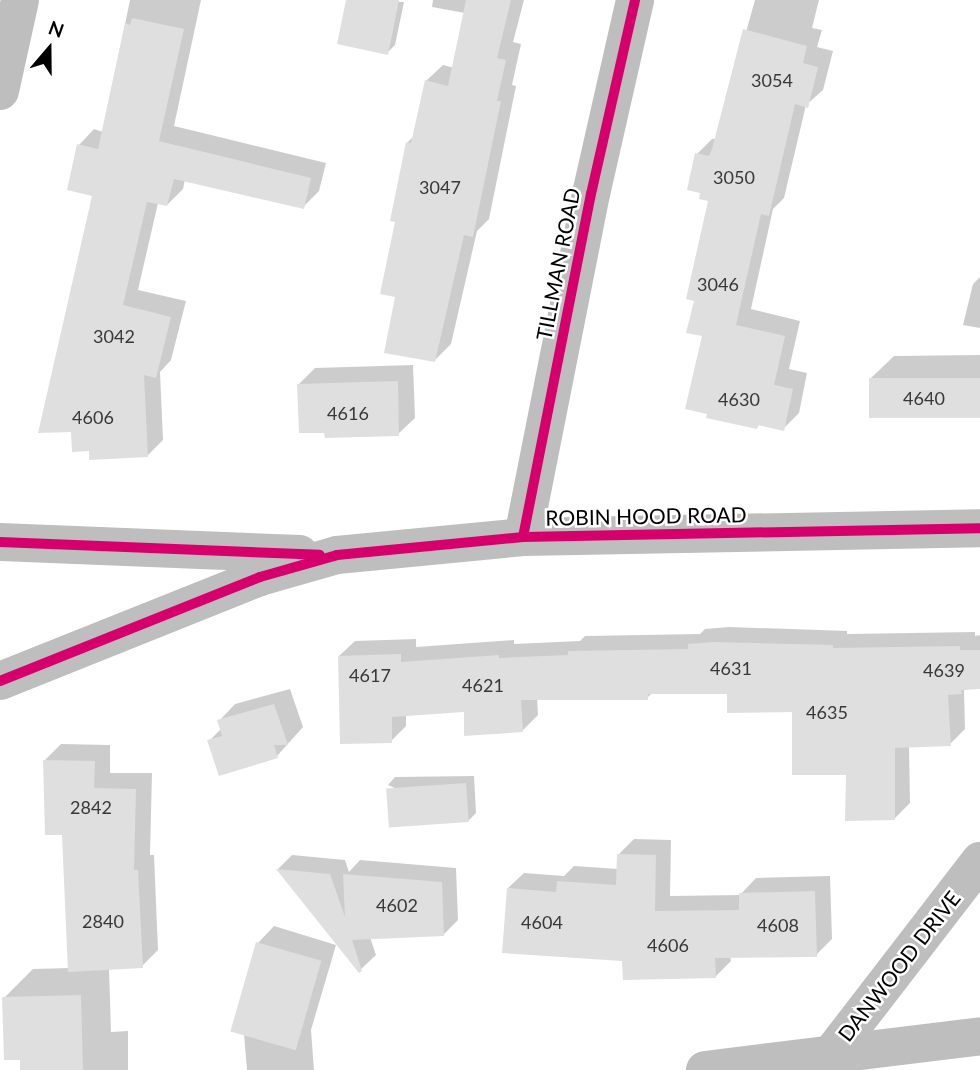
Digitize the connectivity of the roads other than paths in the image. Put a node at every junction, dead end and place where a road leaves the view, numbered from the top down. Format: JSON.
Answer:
{"nodes":[{"id":1,"x":20,"y":0,"type":"edge"},
{"id":2,"x":635,"y":0,"type":"edge"},
{"id":3,"x":0,"y":91,"type":"edge"},
{"id":4,"x":980,"y":528,"type":"edge"},
{"id":5,"x":523,"y":537,"type":"junction"},
{"id":6,"x":0,"y":542,"type":"edge"},
{"id":7,"x":337,"y":555,"type":"junction"},
{"id":8,"x":0,"y":681,"type":"edge"},
{"id":9,"x":980,"y":861,"type":"edge"},
{"id":10,"x":980,"y":1036,"type":"edge"},
{"id":11,"x":825,"y":1062,"type":"edge"},
{"id":12,"x":705,"y":1070,"type":"edge"}],
"edges":[{"from":1,"to":3,"type":"street"},
{"from":2,"to":5,"type":"street","name":"TILLMAN ROAD"},
{"from":4,"to":5,"type":"street","name":"ROBIN HOOD ROAD"},
{"from":5,"to":7,"type":"street","name":"ROBIN HOOD ROAD"},
{"from":6,"to":7,"type":"street"},
{"from":7,"to":8,"type":"street","name":"ROBIN HOOD ROAD"},
{"from":9,"to":11,"type":"street","name":"DANWOOD DRIVE"},
{"from":10,"to":11,"type":"street"},
{"from":11,"to":12,"type":"street"}]}
